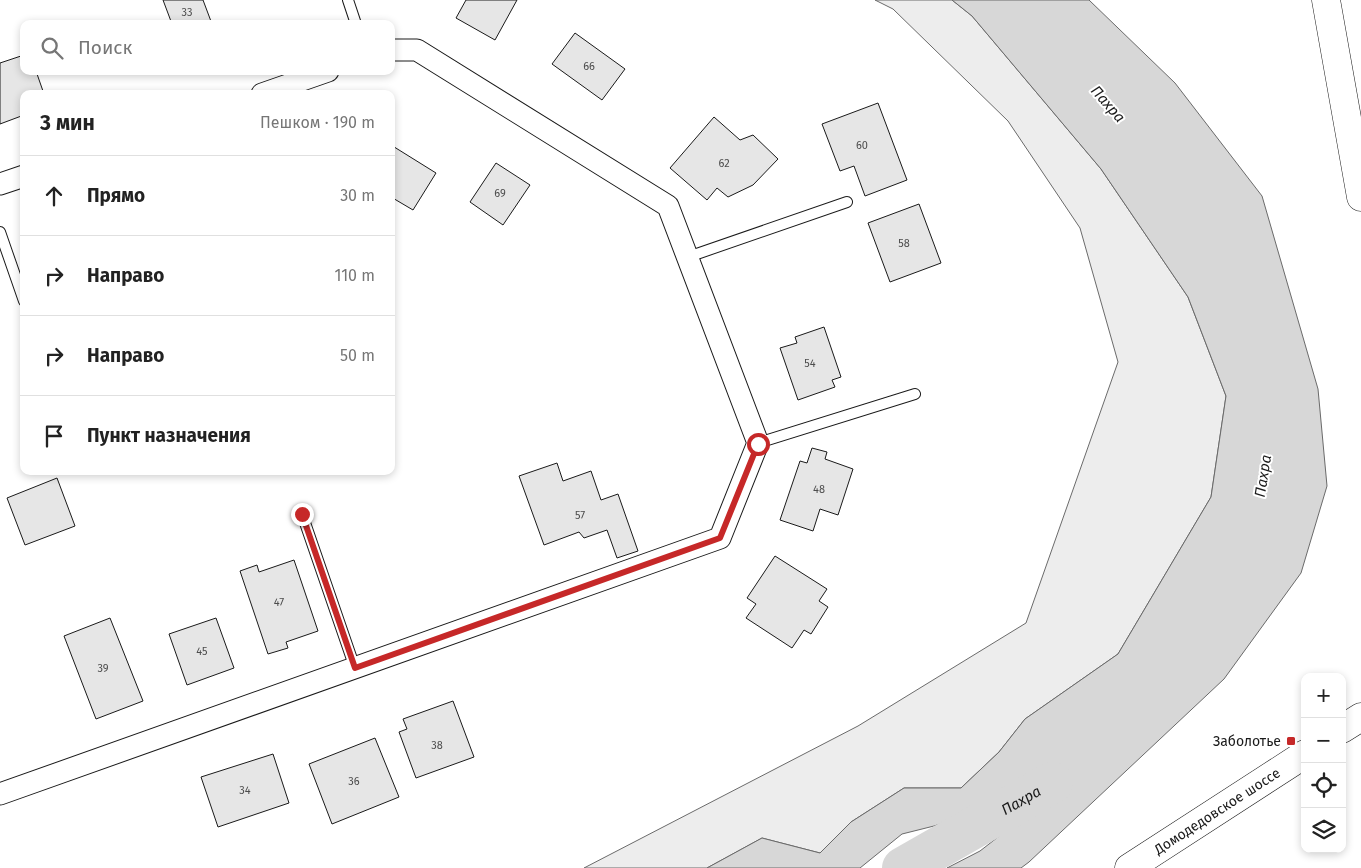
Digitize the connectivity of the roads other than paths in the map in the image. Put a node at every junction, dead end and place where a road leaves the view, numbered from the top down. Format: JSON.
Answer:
{"nodes":[{"id":1,"x":348,"y":0,"type":"edge"},
{"id":2,"x":1326,"y":0,"type":"edge"},
{"id":3,"x":355,"y":20,"type":"edge"},
{"id":4,"x":395,"y":50,"type":"edge"},
{"id":5,"x":317,"y":75,"type":"edge"},
{"id":6,"x":273,"y":90,"type":"edge"},
{"id":7,"x":1354,"y":120,"type":"edge"},
{"id":8,"x":20,"y":177,"type":"edge"},
{"id":9,"x":0,"y":184,"type":"edge"},
{"id":10,"x":1361,"y":197,"type":"edge"},
{"id":11,"x":847,"y":202,"type":"dead end"},
{"id":12,"x":0,"y":232,"type":"edge"},
{"id":13,"x":688,"y":258,"type":"junction"},
{"id":14,"x":20,"y":290,"type":"edge"},
{"id":15,"x":915,"y":394,"type":"dead end"},
{"id":16,"x":758,"y":444,"type":"junction"},
{"id":17,"x":302,"y":514,"type":"dead end"},
{"id":18,"x":355,"y":668,"type":"junction"},
{"id":19,"x":1361,"y":717,"type":"edge"},
{"id":20,"x":1346,"y":726,"type":"edge"},
{"id":21,"x":1301,"y":757,"type":"edge"},
{"id":22,"x":0,"y":794,"type":"edge"},
{"id":23,"x":1129,"y":868,"type":"edge"}],
"edges":[{"from":1,"to":3,"type":"lane"},
{"from":2,"to":7,"type":"main road"},
{"from":4,"to":13,"type":"street"},
{"from":5,"to":6,"type":"street"},
{"from":7,"to":10,"type":"main road"},
{"from":8,"to":9,"type":"street"},
{"from":11,"to":13,"type":"lane"},
{"from":12,"to":14,"type":"lane"},
{"from":13,"to":16,"type":"street"},
{"from":15,"to":16,"type":"lane"},
{"from":16,"to":18,"type":"street"},
{"from":17,"to":18,"type":"lane"},
{"from":18,"to":22,"type":"street"},
{"from":19,"to":20,"type":"main road"},
{"from":21,"to":23,"type":"main road","name":"Домодедовское шоссе"}]}
